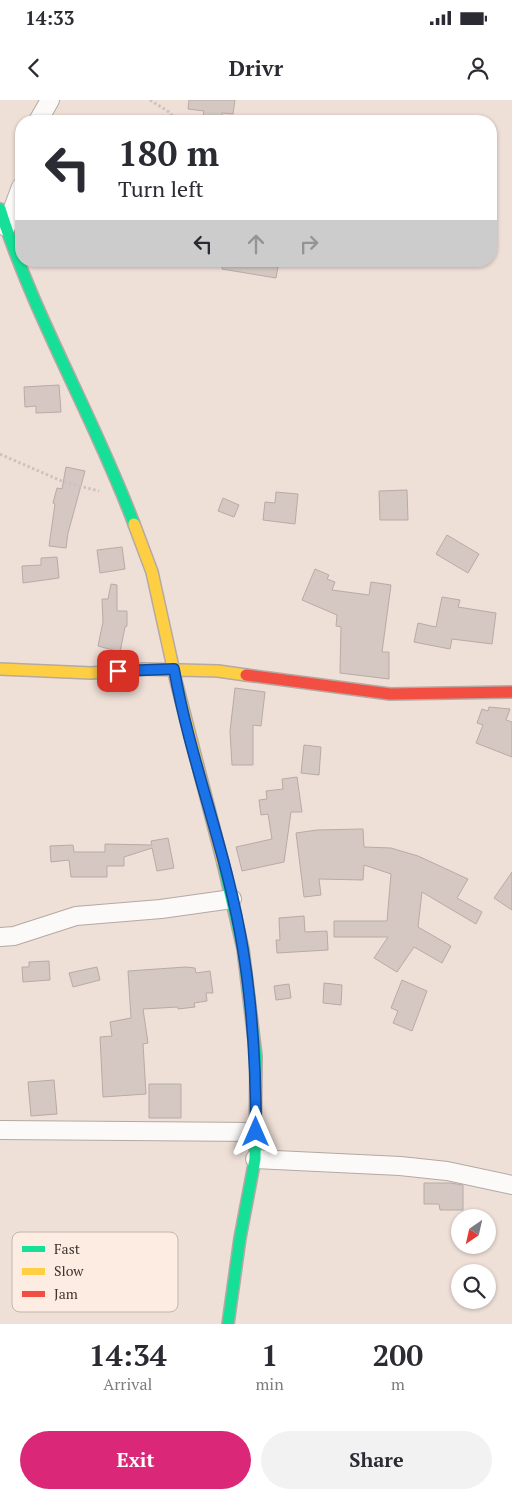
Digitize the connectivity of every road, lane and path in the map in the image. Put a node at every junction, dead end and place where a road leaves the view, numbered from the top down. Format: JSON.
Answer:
{"nodes":[{"id":1,"x":50,"y":100,"type":"edge"},
{"id":2,"x":150,"y":100,"type":"edge"},
{"id":3,"x":41,"y":115,"type":"edge"},
{"id":4,"x":171,"y":115,"type":"edge"},
{"id":5,"x":15,"y":205,"type":"edge"},
{"id":6,"x":0,"y":209,"type":"edge"},
{"id":7,"x":5,"y":234,"type":"edge"},
{"id":8,"x":15,"y":255,"type":"edge"},
{"id":9,"x":21,"y":267,"type":"edge"},
{"id":10,"x":0,"y":454,"type":"edge"},
{"id":11,"x":124,"y":496,"type":"junction"},
{"id":12,"x":0,"y":669,"type":"edge"},
{"id":13,"x":174,"y":669,"type":"junction"},
{"id":14,"x":512,"y":692,"type":"edge"},
{"id":15,"x":232,"y":899,"type":"junction"},
{"id":16,"x":0,"y":937,"type":"edge"},
{"id":17,"x":0,"y":1130,"type":"edge"},
{"id":18,"x":256,"y":1132,"type":"junction"},
{"id":19,"x":255,"y":1159,"type":"junction"},
{"id":20,"x":512,"y":1186,"type":"edge"},
{"id":21,"x":228,"y":1324,"type":"edge"}],
"edges":[{"from":1,"to":3,"type":"street"},
{"from":2,"to":4,"type":"path"},
{"from":5,"to":7,"type":"street"},
{"from":6,"to":7,"type":"street"},
{"from":7,"to":8,"type":"street"},
{"from":9,"to":11,"type":"street"},
{"from":10,"to":11,"type":"path"},
{"from":11,"to":13,"type":"street"},
{"from":12,"to":13,"type":"street"},
{"from":13,"to":14,"type":"street"},
{"from":13,"to":15,"type":"street"},
{"from":15,"to":16,"type":"street"},
{"from":15,"to":18,"type":"street"},
{"from":17,"to":18,"type":"street"},
{"from":18,"to":19,"type":"street"},
{"from":19,"to":20,"type":"street"},
{"from":19,"to":21,"type":"street"}]}
